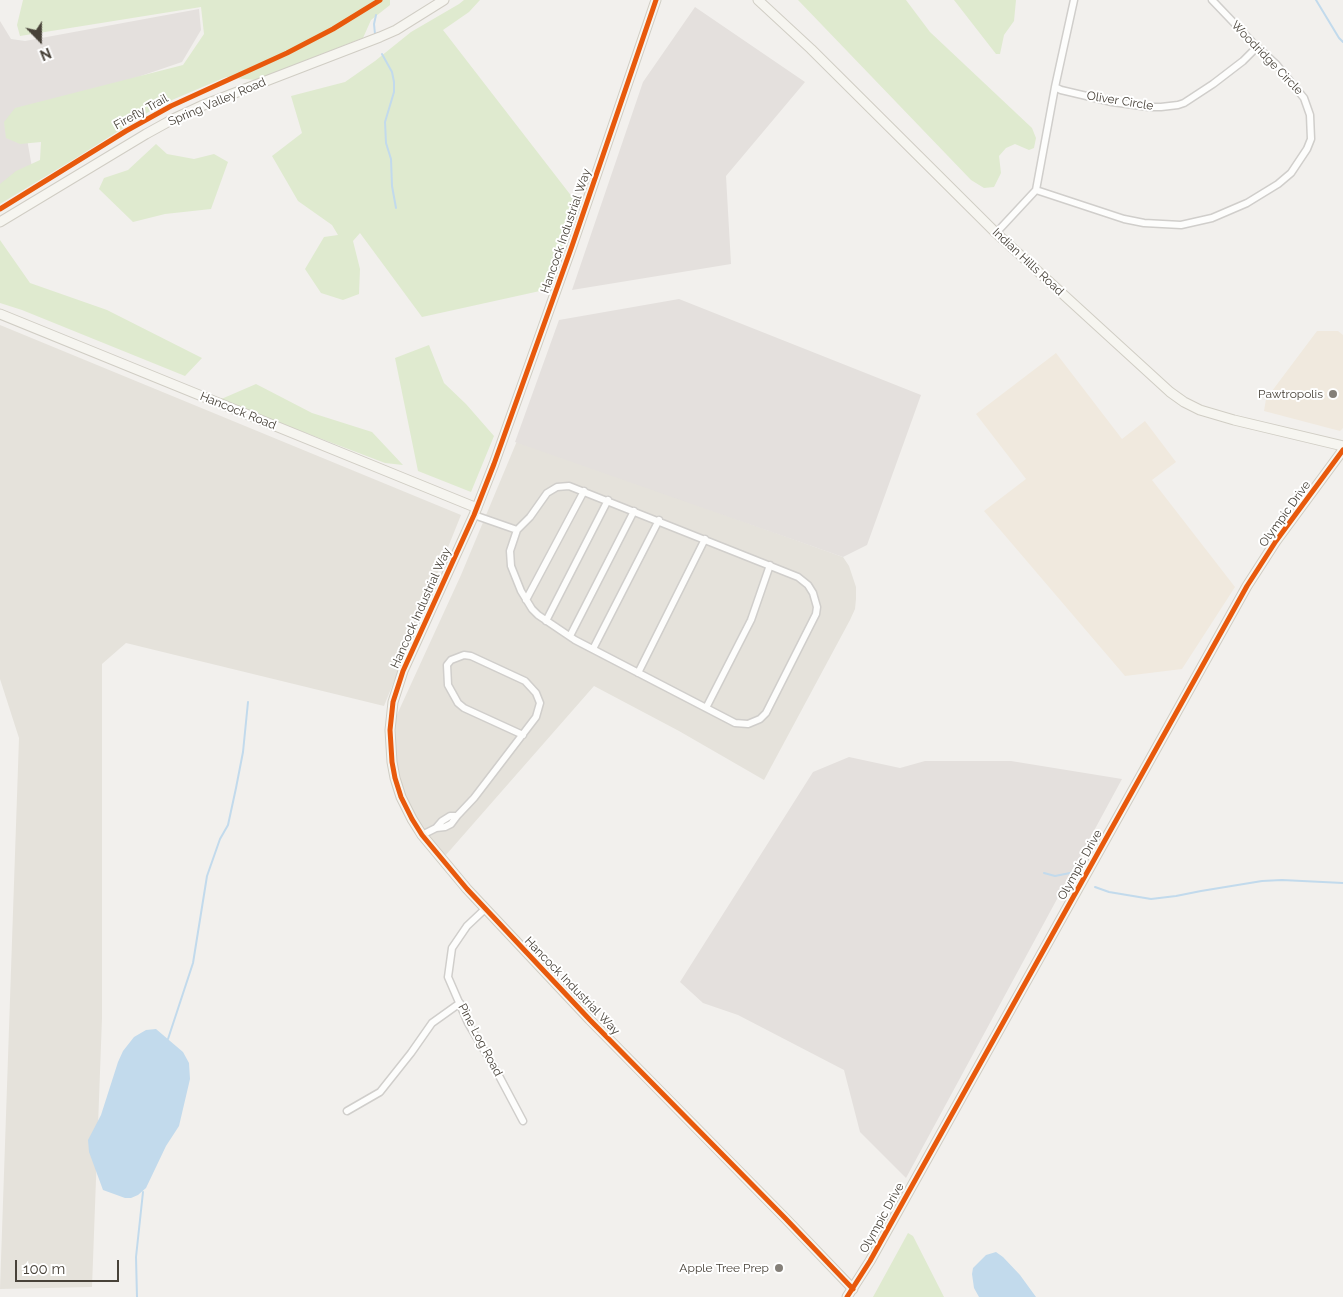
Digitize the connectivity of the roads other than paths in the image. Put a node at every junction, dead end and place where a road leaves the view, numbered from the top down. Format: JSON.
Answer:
{"nodes":[{"id":1,"x":444,"y":0,"type":"edge"},
{"id":2,"x":656,"y":0,"type":"edge"},
{"id":3,"x":758,"y":0,"type":"edge"},
{"id":4,"x":1074,"y":0,"type":"edge"},
{"id":5,"x":1212,"y":0,"type":"edge"},
{"id":6,"x":1257,"y":48,"type":"junction"},
{"id":7,"x":1055,"y":87,"type":"junction"},
{"id":8,"x":1036,"y":190,"type":"junction"},
{"id":9,"x":0,"y":222,"type":"edge"},
{"id":10,"x":996,"y":233,"type":"junction"},
{"id":11,"x":0,"y":314,"type":"edge"},
{"id":12,"x":1343,"y":446,"type":"edge"},
{"id":13,"x":1343,"y":450,"type":"edge"},
{"id":14,"x":584,"y":491,"type":"junction"},
{"id":15,"x":608,"y":500,"type":"junction"},
{"id":16,"x":475,"y":511,"type":"junction"},
{"id":17,"x":634,"y":511,"type":"junction"},
{"id":18,"x":659,"y":520,"type":"junction"},
{"id":19,"x":517,"y":530,"type":"junction"},
{"id":20,"x":705,"y":539,"type":"junction"},
{"id":21,"x":770,"y":565,"type":"junction"},
{"id":22,"x":526,"y":600,"type":"junction"},
{"id":23,"x":546,"y":621,"type":"junction"},
{"id":24,"x":570,"y":636,"type":"junction"},
{"id":25,"x":593,"y":649,"type":"junction"},
{"id":26,"x":638,"y":673,"type":"junction"},
{"id":27,"x":706,"y":708,"type":"junction"},
{"id":28,"x":523,"y":735,"type":"junction"},
{"id":29,"x":422,"y":835,"type":"junction"},
{"id":30,"x":485,"y":909,"type":"junction"},
{"id":31,"x":460,"y":1003,"type":"junction"},
{"id":32,"x":347,"y":1111,"type":"dead end"},
{"id":33,"x":523,"y":1121,"type":"dead end"},
{"id":34,"x":850,"y":1293,"type":"edge"}],
"edges":[{"from":1,"to":9,"type":"street","name":"Spring Valley Road"},
{"from":2,"to":16,"type":"street","name":"Hancock Industrial Way"},
{"from":3,"to":10,"type":"street","name":"Indian Hills Road"},
{"from":4,"to":7,"type":"street"},
{"from":5,"to":6,"type":"street","name":"Woodridge Circle"},
{"from":6,"to":7,"type":"street","name":"Oliver Circle"},
{"from":6,"to":8,"type":"street","name":"Woodridge Circle"},
{"from":7,"to":8,"type":"street"},
{"from":8,"to":10,"type":"street"},
{"from":10,"to":12,"type":"street","name":"Indian Hills Road"},
{"from":11,"to":16,"type":"street","name":"Hancock Road"},
{"from":13,"to":34,"type":"street","name":"Olympic Drive"},
{"from":14,"to":15,"type":"street"},
{"from":14,"to":19,"type":"street"},
{"from":14,"to":22,"type":"street"},
{"from":15,"to":17,"type":"street"},
{"from":15,"to":23,"type":"street"},
{"from":16,"to":19,"type":"street"},
{"from":16,"to":29,"type":"street","name":"Hancock Industrial Way"},
{"from":17,"to":18,"type":"street"},
{"from":17,"to":24,"type":"street"},
{"from":18,"to":20,"type":"street"},
{"from":18,"to":25,"type":"street"},
{"from":19,"to":22,"type":"street"},
{"from":20,"to":21,"type":"street"},
{"from":20,"to":26,"type":"street"},
{"from":21,"to":27,"type":"street"},
{"from":21,"to":27,"type":"street"},
{"from":22,"to":23,"type":"street"},
{"from":23,"to":24,"type":"street"},
{"from":24,"to":25,"type":"street"},
{"from":25,"to":26,"type":"street"},
{"from":26,"to":27,"type":"street"},
{"from":28,"to":28,"type":"street"},
{"from":28,"to":29,"type":"street"},
{"from":29,"to":30,"type":"street","name":"Hancock Industrial Way"},
{"from":30,"to":31,"type":"street","name":"Pine Log Road"},
{"from":30,"to":34,"type":"street","name":"Hancock Industrial Way"},
{"from":31,"to":32,"type":"street"},
{"from":31,"to":33,"type":"street","name":"Pine Log Road"}]}
